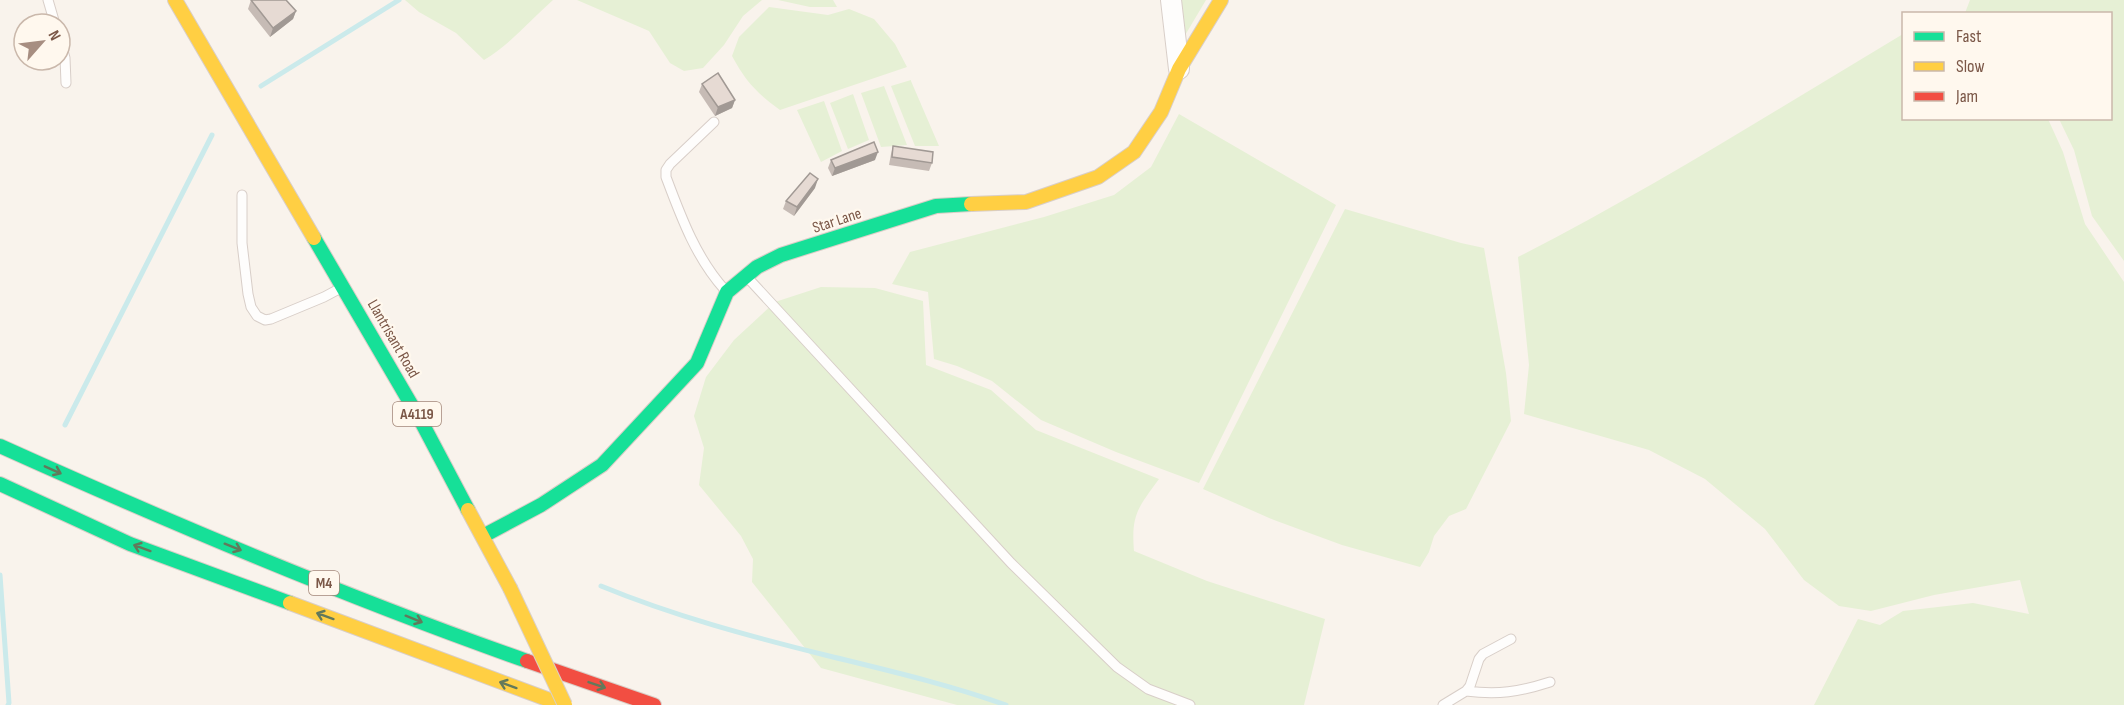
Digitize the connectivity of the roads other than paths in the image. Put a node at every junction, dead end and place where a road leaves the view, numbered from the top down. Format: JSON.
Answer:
{"nodes":[{"id":1,"x":175,"y":0,"type":"edge"},
{"id":2,"x":1171,"y":0,"type":"edge"},
{"id":3,"x":1221,"y":0,"type":"edge"},
{"id":4,"x":1179,"y":69,"type":"junction"},
{"id":5,"x":66,"y":72,"type":"edge"},
{"id":6,"x":66,"y":83,"type":"dead end"},
{"id":7,"x":714,"y":122,"type":"dead end"},
{"id":8,"x":242,"y":195,"type":"dead end"},
{"id":9,"x":745,"y":275,"type":"junction"},
{"id":10,"x":343,"y":286,"type":"junction"},
{"id":11,"x":727,"y":292,"type":"junction"},
{"id":12,"x":0,"y":446,"type":"edge"},
{"id":13,"x":0,"y":484,"type":"edge"},
{"id":14,"x":483,"y":536,"type":"junction"},
{"id":15,"x":1511,"y":639,"type":"dead end"},
{"id":16,"x":1550,"y":682,"type":"dead end"},
{"id":17,"x":1466,"y":691,"type":"junction"},
{"id":18,"x":564,"y":705,"type":"edge"},
{"id":19,"x":654,"y":705,"type":"edge"},
{"id":20,"x":1190,"y":705,"type":"edge"},
{"id":21,"x":1443,"y":705,"type":"edge"}],
"edges":[{"from":1,"to":10,"type":"main road","name":"Llantrisant Road","number":"A4119"},
{"from":2,"to":4,"type":"street"},
{"from":3,"to":4,"type":"main road","name":"Star Lane"},
{"from":4,"to":9,"type":"main road","name":"Star Lane"},
{"from":5,"to":6,"type":"lane"},
{"from":7,"to":11,"type":"lane"},
{"from":8,"to":10,"type":"lane"},
{"from":9,"to":11,"type":"main road","name":"Star Lane"},
{"from":9,"to":20,"type":"lane"},
{"from":10,"to":14,"type":"main road","name":"Llantrisant Road","number":"A4119"},
{"from":11,"to":14,"type":"main road","name":"Star Lane"},
{"from":12,"to":19,"type":"main road","number":"M4","one_way":true},
{"from":18,"to":13,"type":"main road","number":"M4","one_way":true},
{"from":14,"to":18,"type":"main road","name":"Llantrisant Road","number":"A4119","bridge":true},
{"from":15,"to":17,"type":"lane"},
{"from":16,"to":17,"type":"lane"},
{"from":17,"to":21,"type":"lane"}]}
